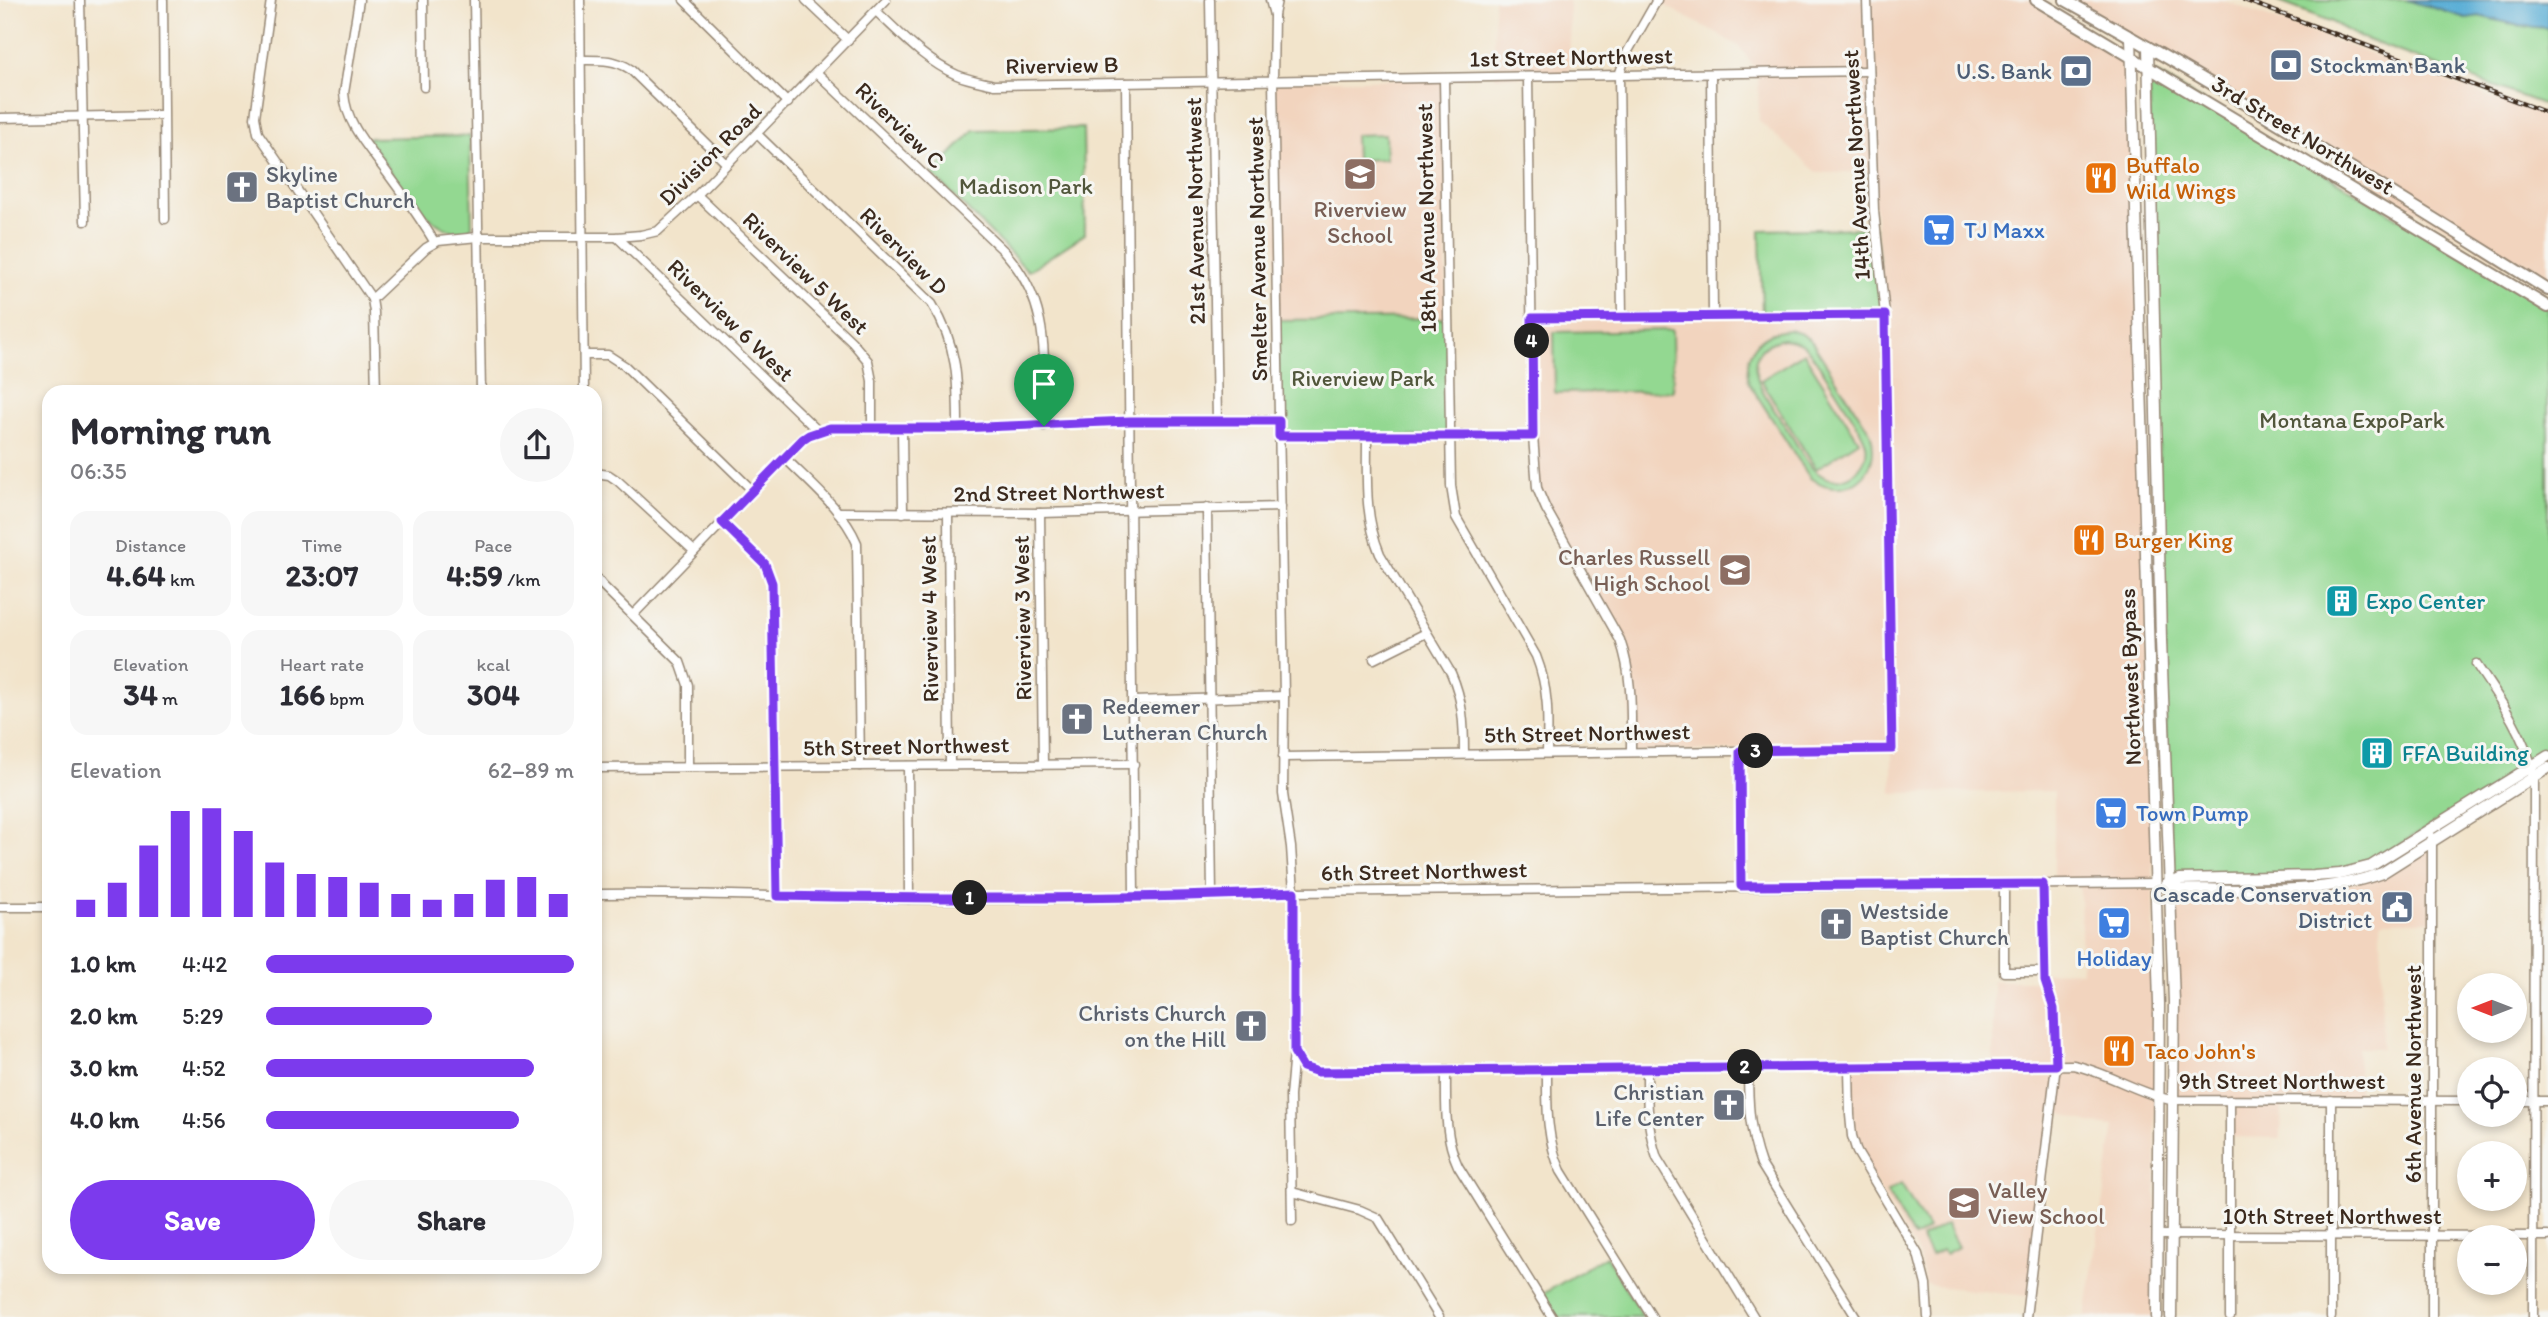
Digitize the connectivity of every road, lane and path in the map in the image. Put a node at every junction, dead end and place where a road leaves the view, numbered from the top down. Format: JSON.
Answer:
{"nodes":[{"id":1,"x":80,"y":0,"type":"edge"},
{"id":2,"x":163,"y":0,"type":"edge"},
{"id":3,"x":271,"y":0,"type":"edge"},
{"id":4,"x":359,"y":0,"type":"edge"},
{"id":5,"x":423,"y":0,"type":"edge"},
{"id":6,"x":474,"y":0,"type":"edge"},
{"id":7,"x":580,"y":0,"type":"edge"},
{"id":8,"x":684,"y":0,"type":"edge"},
{"id":9,"x":806,"y":0,"type":"edge"},
{"id":10,"x":886,"y":0,"type":"edge"},
{"id":11,"x":1210,"y":0,"type":"edge"},
{"id":12,"x":1270,"y":0,"type":"edge"},
{"id":13,"x":1277,"y":0,"type":"edge"},
{"id":14,"x":1657,"y":0,"type":"edge"},
{"id":15,"x":1867,"y":0,"type":"edge"},
{"id":16,"x":2036,"y":0,"type":"edge"},
{"id":17,"x":2065,"y":0,"type":"edge"},
{"id":18,"x":876,"y":11,"type":"junction"},
{"id":19,"x":1274,"y":15,"type":"junction"},
{"id":20,"x":2131,"y":37,"type":"junction"},
{"id":21,"x":848,"y":40,"type":"junction"},
{"id":22,"x":2148,"y":47,"type":"junction"},
{"id":23,"x":2131,"y":57,"type":"junction"},
{"id":24,"x":581,"y":60,"type":"junction"},
{"id":25,"x":2149,"y":68,"type":"junction"},
{"id":26,"x":1869,"y":71,"type":"junction"},
{"id":27,"x":817,"y":73,"type":"junction"},
{"id":28,"x":1711,"y":74,"type":"junction"},
{"id":29,"x":1619,"y":75,"type":"junction"},
{"id":30,"x":1528,"y":77,"type":"junction"},
{"id":31,"x":1444,"y":79,"type":"junction"},
{"id":32,"x":1273,"y":81,"type":"junction"},
{"id":33,"x":1126,"y":83,"type":"junction"},
{"id":34,"x":1212,"y":83,"type":"junction"},
{"id":35,"x":424,"y":87,"type":"dead end"},
{"id":36,"x":788,"y":103,"type":"junction"},
{"id":37,"x":163,"y":115,"type":"junction"},
{"id":38,"x":82,"y":116,"type":"junction"},
{"id":39,"x":0,"y":118,"type":"edge"},
{"id":40,"x":757,"y":134,"type":"junction"},
{"id":41,"x":727,"y":164,"type":"junction"},
{"id":42,"x":697,"y":195,"type":"junction"},
{"id":43,"x":165,"y":219,"type":"dead end"},
{"id":44,"x":85,"y":221,"type":"dead end"},
{"id":45,"x":582,"y":235,"type":"junction"},
{"id":46,"x":478,"y":237,"type":"junction"},
{"id":47,"x":617,"y":237,"type":"junction"},
{"id":48,"x":435,"y":243,"type":"junction"},
{"id":49,"x":2548,"y":290,"type":"edge"},
{"id":50,"x":372,"y":299,"type":"junction"},
{"id":51,"x":2548,"y":307,"type":"edge"},
{"id":52,"x":1885,"y":315,"type":"junction"},
{"id":53,"x":1713,"y":316,"type":"junction"},
{"id":54,"x":1622,"y":317,"type":"junction"},
{"id":55,"x":1532,"y":318,"type":"junction"},
{"id":56,"x":584,"y":355,"type":"junction"},
{"id":57,"x":376,"y":385,"type":"edge"},
{"id":58,"x":481,"y":385,"type":"edge"},
{"id":59,"x":584,"y":385,"type":"edge"},
{"id":60,"x":1130,"y":421,"type":"junction"},
{"id":61,"x":1217,"y":421,"type":"junction"},
{"id":62,"x":1279,"y":421,"type":"junction"},
{"id":63,"x":1044,"y":426,"type":"junction"},
{"id":64,"x":872,"y":428,"type":"junction"},
{"id":65,"x":902,"y":428,"type":"junction"},
{"id":66,"x":958,"y":428,"type":"junction"},
{"id":67,"x":818,"y":431,"type":"junction"},
{"id":68,"x":1279,"y":436,"type":"junction"},
{"id":69,"x":1533,"y":436,"type":"junction"},
{"id":70,"x":1449,"y":437,"type":"junction"},
{"id":71,"x":1367,"y":438,"type":"junction"},
{"id":72,"x":786,"y":459,"type":"junction"},
{"id":73,"x":602,"y":474,"type":"edge"},
{"id":74,"x":753,"y":491,"type":"junction"},
{"id":75,"x":1281,"y":507,"type":"junction"},
{"id":76,"x":1207,"y":508,"type":"junction"},
{"id":77,"x":838,"y":512,"type":"junction"},
{"id":78,"x":1132,"y":512,"type":"junction"},
{"id":79,"x":903,"y":513,"type":"junction"},
{"id":80,"x":1040,"y":513,"type":"junction"},
{"id":81,"x":947,"y":514,"type":"junction"},
{"id":82,"x":722,"y":522,"type":"junction"},
{"id":83,"x":694,"y":551,"type":"junction"},
{"id":84,"x":602,"y":586,"type":"edge"},
{"id":85,"x":633,"y":615,"type":"junction"},
{"id":86,"x":1426,"y":633,"type":"junction"},
{"id":87,"x":1374,"y":659,"type":"dead end"},
{"id":88,"x":2476,"y":664,"type":"dead end"},
{"id":89,"x":1284,"y":696,"type":"junction"},
{"id":90,"x":1209,"y":698,"type":"junction"},
{"id":91,"x":1133,"y":701,"type":"junction"},
{"id":92,"x":1892,"y":749,"type":"joint"},
{"id":93,"x":1631,"y":751,"type":"junction"},
{"id":94,"x":1740,"y":751,"type":"junction"},
{"id":95,"x":1547,"y":752,"type":"junction"},
{"id":96,"x":1464,"y":754,"type":"junction"},
{"id":97,"x":2548,"y":756,"type":"edge"},
{"id":98,"x":1283,"y":757,"type":"junction"},
{"id":99,"x":1043,"y":764,"type":"junction"},
{"id":100,"x":1134,"y":764,"type":"junction"},
{"id":101,"x":950,"y":765,"type":"junction"},
{"id":102,"x":2532,"y":765,"type":"junction"},
{"id":103,"x":860,"y":766,"type":"junction"},
{"id":104,"x":908,"y":766,"type":"junction"},
{"id":105,"x":688,"y":767,"type":"junction"},
{"id":106,"x":775,"y":767,"type":"junction"},
{"id":107,"x":602,"y":768,"type":"edge"},
{"id":108,"x":2548,"y":768,"type":"edge"},
{"id":109,"x":2534,"y":777,"type":"junction"},
{"id":110,"x":2432,"y":836,"type":"junction"},
{"id":111,"x":2155,"y":883,"type":"junction"},
{"id":112,"x":2043,"y":884,"type":"junction"},
{"id":113,"x":2171,"y":884,"type":"junction"},
{"id":114,"x":2004,"y":885,"type":"junction"},
{"id":115,"x":1741,"y":886,"type":"junction"},
{"id":116,"x":1294,"y":892,"type":"junction"},
{"id":117,"x":602,"y":894,"type":"edge"},
{"id":118,"x":777,"y":896,"type":"junction"},
{"id":119,"x":1134,"y":896,"type":"junction"},
{"id":120,"x":1212,"y":896,"type":"junction"},
{"id":121,"x":909,"y":899,"type":"junction"},
{"id":122,"x":0,"y":907,"type":"edge"},
{"id":123,"x":42,"y":907,"type":"edge"},
{"id":124,"x":2045,"y":972,"type":"junction"},
{"id":125,"x":1294,"y":1052,"type":"junction"},
{"id":126,"x":2056,"y":1065,"type":"junction"},
{"id":127,"x":1748,"y":1067,"type":"junction"},
{"id":128,"x":1849,"y":1068,"type":"junction"},
{"id":129,"x":1647,"y":1070,"type":"junction"},
{"id":130,"x":1547,"y":1071,"type":"junction"},
{"id":131,"x":1446,"y":1072,"type":"junction"},
{"id":132,"x":2158,"y":1097,"type":"junction"},
{"id":133,"x":2171,"y":1100,"type":"junction"},
{"id":134,"x":2230,"y":1100,"type":"junction"},
{"id":135,"x":2331,"y":1100,"type":"junction"},
{"id":136,"x":2432,"y":1101,"type":"junction"},
{"id":137,"x":2457,"y":1101,"type":"edge"},
{"id":138,"x":2527,"y":1101,"type":"edge"},
{"id":139,"x":2533,"y":1101,"type":"junction"},
{"id":140,"x":2548,"y":1101,"type":"edge"},
{"id":141,"x":1292,"y":1192,"type":"junction"},
{"id":142,"x":1292,"y":1221,"type":"dead end"},
{"id":143,"x":2157,"y":1235,"type":"junction"},
{"id":144,"x":2172,"y":1235,"type":"junction"},
{"id":145,"x":2230,"y":1236,"type":"junction"},
{"id":146,"x":2332,"y":1236,"type":"junction"},
{"id":147,"x":2432,"y":1236,"type":"junction"},
{"id":148,"x":2533,"y":1236,"type":"junction"},
{"id":149,"x":2548,"y":1236,"type":"edge"},
{"id":150,"x":1439,"y":1317,"type":"edge"},
{"id":151,"x":1552,"y":1317,"type":"edge"},
{"id":152,"x":1651,"y":1317,"type":"edge"},
{"id":153,"x":1754,"y":1317,"type":"edge"},
{"id":154,"x":1856,"y":1317,"type":"edge"},
{"id":155,"x":1928,"y":1317,"type":"edge"},
{"id":156,"x":2026,"y":1317,"type":"edge"},
{"id":157,"x":2157,"y":1317,"type":"edge"},
{"id":158,"x":2172,"y":1317,"type":"edge"},
{"id":159,"x":2230,"y":1317,"type":"edge"},
{"id":160,"x":2331,"y":1317,"type":"edge"},
{"id":161,"x":2432,"y":1317,"type":"edge"},
{"id":162,"x":2533,"y":1317,"type":"edge"}],
"edges":[{"from":1,"to":38,"type":"street"},
{"from":2,"to":37,"type":"street"},
{"from":3,"to":50,"type":"street"},
{"from":4,"to":48,"type":"street"},
{"from":5,"to":35,"type":"street"},
{"from":6,"to":46,"type":"street"},
{"from":7,"to":24,"type":"street"},
{"from":8,"to":36,"type":"street"},
{"from":9,"to":21,"type":"street"},
{"from":10,"to":18,"type":"street","name":"Division Road"},
{"from":11,"to":34,"type":"street","name":"21st Avenue Northwest"},
{"from":12,"to":19,"type":"street","name":"Smelter Avenue Northwest"},
{"from":13,"to":19,"type":"street","name":"Smelter Avenue Northwest"},
{"from":14,"to":29,"type":"street"},
{"from":15,"to":26,"type":"street","name":"14th Avenue Northwest"},
{"from":16,"to":23,"type":"highway","name":"3rd Street Northwest"},
{"from":17,"to":20,"type":"highway","name":"3rd Street Northwest"},
{"from":18,"to":21,"type":"street","name":"Division Road"},
{"from":18,"to":33,"type":"street","name":"Riverview B"},
{"from":19,"to":32,"type":"street","name":"Smelter Avenue Northwest"},
{"from":20,"to":22,"type":"highway","name":"3rd Street Northwest"},
{"from":20,"to":23,"type":"main road","name":"Northwest Bypass"},
{"from":21,"to":27,"type":"street","name":"Division Road"},
{"from":22,"to":25,"type":"main road","name":"Northwest Bypass"},
{"from":22,"to":49,"type":"highway","name":"3rd Street Northwest"},
{"from":23,"to":25,"type":"highway","name":"3rd Street Northwest"},
{"from":23,"to":111,"type":"main road","name":"Northwest Bypass"},
{"from":24,"to":41,"type":"street"},
{"from":24,"to":45,"type":"street"},
{"from":25,"to":51,"type":"highway","name":"3rd Street Northwest"},
{"from":25,"to":113,"type":"main road","name":"Northwest Bypass"},
{"from":26,"to":28,"type":"street","name":"1st Street Northwest"},
{"from":26,"to":52,"type":"street","name":"14th Avenue Northwest"},
{"from":27,"to":36,"type":"street","name":"Division Road"},
{"from":27,"to":63,"type":"street","name":"Riverview C"},
{"from":28,"to":29,"type":"street","name":"1st Street Northwest"},
{"from":28,"to":53,"type":"street"},
{"from":29,"to":30,"type":"street","name":"1st Street Northwest"},
{"from":29,"to":54,"type":"street"},
{"from":30,"to":31,"type":"street","name":"1st Street Northwest"},
{"from":30,"to":55,"type":"street"},
{"from":31,"to":32,"type":"street","name":"1st Street Northwest"},
{"from":31,"to":70,"type":"street","name":"18th Avenue Northwest"},
{"from":32,"to":34,"type":"street","name":"Riverview B"},
{"from":32,"to":62,"type":"street","name":"Smelter Avenue Northwest"},
{"from":33,"to":34,"type":"street","name":"Riverview B"},
{"from":33,"to":60,"type":"street"},
{"from":34,"to":61,"type":"street","name":"21st Avenue Northwest"},
{"from":36,"to":40,"type":"street","name":"Division Road"},
{"from":37,"to":38,"type":"street"},
{"from":37,"to":43,"type":"street"},
{"from":38,"to":39,"type":"street"},
{"from":38,"to":44,"type":"street"},
{"from":40,"to":41,"type":"street","name":"Division Road"},
{"from":40,"to":66,"type":"street","name":"Riverview D"},
{"from":41,"to":42,"type":"street","name":"Division Road"},
{"from":42,"to":47,"type":"street","name":"Division Road"},
{"from":42,"to":64,"type":"street","name":"Riverview 5 West"},
{"from":45,"to":46,"type":"street","name":"Division Road"},
{"from":45,"to":47,"type":"street","name":"Division Road"},
{"from":45,"to":56,"type":"street"},
{"from":46,"to":48,"type":"street","name":"Division Road"},
{"from":46,"to":58,"type":"street"},
{"from":47,"to":67,"type":"street","name":"Riverview 6 West"},
{"from":48,"to":50,"type":"street"},
{"from":50,"to":57,"type":"street"},
{"from":52,"to":53,"type":"street"},
{"from":52,"to":92,"type":"street","name":"14th Avenue Northwest"},
{"from":53,"to":54,"type":"street"},
{"from":54,"to":55,"type":"street"},
{"from":55,"to":69,"type":"street"},
{"from":56,"to":59,"type":"street"},
{"from":56,"to":74,"type":"street"},
{"from":60,"to":61,"type":"street"},
{"from":60,"to":63,"type":"street"},
{"from":60,"to":78,"type":"street"},
{"from":61,"to":62,"type":"street"},
{"from":62,"to":68,"type":"street","name":"Smelter Avenue Northwest"},
{"from":63,"to":66,"type":"street"},
{"from":64,"to":65,"type":"street"},
{"from":64,"to":67,"type":"street"},
{"from":65,"to":66,"type":"street"},
{"from":65,"to":79,"type":"street"},
{"from":67,"to":72,"type":"street"},
{"from":68,"to":71,"type":"street"},
{"from":68,"to":75,"type":"street","name":"Smelter Avenue Northwest"},
{"from":69,"to":70,"type":"street"},
{"from":69,"to":93,"type":"street"},
{"from":70,"to":71,"type":"street"},
{"from":70,"to":95,"type":"street","name":"18th Avenue Northwest"},
{"from":71,"to":86,"type":"street"},
{"from":72,"to":74,"type":"street"},
{"from":72,"to":77,"type":"street"},
{"from":73,"to":83,"type":"street"},
{"from":74,"to":82,"type":"street"},
{"from":75,"to":76,"type":"street","name":"2nd Street Northwest"},
{"from":75,"to":89,"type":"street","name":"Smelter Avenue Northwest"},
{"from":76,"to":78,"type":"street","name":"2nd Street Northwest"},
{"from":76,"to":90,"type":"street"},
{"from":77,"to":79,"type":"street","name":"2nd Street Northwest"},
{"from":77,"to":103,"type":"street"},
{"from":78,"to":80,"type":"street","name":"2nd Street Northwest"},
{"from":78,"to":91,"type":"street"},
{"from":79,"to":81,"type":"street","name":"2nd Street Northwest"},
{"from":80,"to":81,"type":"street","name":"2nd Street Northwest"},
{"from":80,"to":99,"type":"street","name":"Riverview 3 West"},
{"from":81,"to":101,"type":"street","name":"Riverview 4 West"},
{"from":82,"to":83,"type":"street"},
{"from":82,"to":106,"type":"street"},
{"from":83,"to":85,"type":"street"},
{"from":84,"to":85,"type":"street"},
{"from":85,"to":105,"type":"street"},
{"from":86,"to":87,"type":"street"},
{"from":86,"to":96,"type":"street"},
{"from":88,"to":102,"type":"street"},
{"from":89,"to":90,"type":"street"},
{"from":89,"to":98,"type":"street","name":"Smelter Avenue Northwest"},
{"from":90,"to":91,"type":"street"},
{"from":90,"to":120,"type":"street"},
{"from":91,"to":100,"type":"street"},
{"from":92,"to":94,"type":"street","name":"5th Street Northwest"},
{"from":93,"to":94,"type":"street","name":"5th Street Northwest"},
{"from":93,"to":95,"type":"street","name":"5th Street Northwest"},
{"from":94,"to":115,"type":"street"},
{"from":95,"to":96,"type":"street","name":"5th Street Northwest"},
{"from":96,"to":98,"type":"street","name":"5th Street Northwest"},
{"from":97,"to":102,"type":"main road","name":"6th Street Northwest"},
{"from":98,"to":116,"type":"street","name":"Smelter Avenue Northwest"},
{"from":99,"to":100,"type":"street","name":"5th Street Northwest"},
{"from":99,"to":101,"type":"street","name":"5th Street Northwest"},
{"from":100,"to":119,"type":"street"},
{"from":101,"to":104,"type":"street","name":"5th Street Northwest"},
{"from":102,"to":109,"type":"street"},
{"from":102,"to":110,"type":"main road","name":"6th Street Northwest"},
{"from":103,"to":104,"type":"street","name":"5th Street Northwest"},
{"from":103,"to":106,"type":"street","name":"5th Street Northwest"},
{"from":104,"to":121,"type":"street"},
{"from":105,"to":106,"type":"street","name":"5th Street Northwest"},
{"from":105,"to":107,"type":"street","name":"5th Street Northwest"},
{"from":106,"to":118,"type":"street"},
{"from":108,"to":109,"type":"main road","name":"6th Street Northwest"},
{"from":109,"to":110,"type":"main road","name":"6th Street Northwest"},
{"from":109,"to":139,"type":"street"},
{"from":110,"to":113,"type":"main road","name":"6th Street Northwest"},
{"from":110,"to":136,"type":"street","name":"6th Avenue Northwest"},
{"from":111,"to":112,"type":"street","name":"6th Street Northwest"},
{"from":111,"to":113,"type":"main road","name":"6th Street Northwest"},
{"from":111,"to":132,"type":"main road","name":"Northwest Bypass"},
{"from":112,"to":114,"type":"street","name":"6th Street Northwest"},
{"from":112,"to":124,"type":"street"},
{"from":113,"to":133,"type":"main road","name":"Northwest Bypass"},
{"from":114,"to":115,"type":"street","name":"6th Street Northwest"},
{"from":114,"to":124,"type":"street"},
{"from":115,"to":116,"type":"street","name":"6th Street Northwest"},
{"from":116,"to":120,"type":"street","name":"6th Street Northwest"},
{"from":116,"to":125,"type":"street","name":"Smelter Avenue Northwest"},
{"from":117,"to":118,"type":"street","name":"6th Street Northwest"},
{"from":118,"to":121,"type":"street","name":"6th Street Northwest"},
{"from":119,"to":120,"type":"street","name":"6th Street Northwest"},
{"from":119,"to":121,"type":"street","name":"6th Street Northwest"},
{"from":122,"to":123,"type":"street"},
{"from":124,"to":126,"type":"street"},
{"from":125,"to":131,"type":"street","name":"9th Street Northwest"},
{"from":125,"to":141,"type":"street","name":"Smelter Avenue Northwest"},
{"from":126,"to":128,"type":"street","name":"9th Street Northwest"},
{"from":126,"to":132,"type":"street","name":"9th Street Northwest"},
{"from":126,"to":156,"type":"street"},
{"from":127,"to":128,"type":"street","name":"9th Street Northwest"},
{"from":127,"to":129,"type":"street","name":"9th Street Northwest"},
{"from":127,"to":154,"type":"street"},
{"from":128,"to":155,"type":"street"},
{"from":129,"to":130,"type":"street","name":"9th Street Northwest"},
{"from":129,"to":153,"type":"street"},
{"from":130,"to":131,"type":"street","name":"9th Street Northwest"},
{"from":130,"to":152,"type":"street"},
{"from":131,"to":151,"type":"street"},
{"from":132,"to":133,"type":"street","name":"9th Street Northwest"},
{"from":132,"to":143,"type":"main road","name":"Northwest Bypass"},
{"from":133,"to":134,"type":"street","name":"9th Street Northwest"},
{"from":133,"to":144,"type":"main road","name":"Northwest Bypass"},
{"from":134,"to":135,"type":"street","name":"9th Street Northwest"},
{"from":134,"to":145,"type":"street"},
{"from":135,"to":136,"type":"street","name":"9th Street Northwest"},
{"from":135,"to":146,"type":"street"},
{"from":136,"to":137,"type":"street","name":"9th Street Northwest"},
{"from":136,"to":147,"type":"street","name":"6th Avenue Northwest"},
{"from":138,"to":139,"type":"street"},
{"from":139,"to":140,"type":"street"},
{"from":139,"to":148,"type":"street"},
{"from":141,"to":142,"type":"street","name":"Smelter Avenue Northwest"},
{"from":141,"to":150,"type":"street"},
{"from":143,"to":144,"type":"street","name":"10th Street Northwest"},
{"from":143,"to":157,"type":"main road","name":"Northwest Bypass"},
{"from":144,"to":145,"type":"street","name":"10th Street Northwest"},
{"from":144,"to":158,"type":"main road","name":"Northwest Bypass"},
{"from":145,"to":146,"type":"street","name":"10th Street Northwest"},
{"from":145,"to":159,"type":"street"},
{"from":146,"to":147,"type":"street","name":"10th Street Northwest"},
{"from":146,"to":160,"type":"street"},
{"from":147,"to":148,"type":"street","name":"10th Street Northwest"},
{"from":147,"to":161,"type":"street","name":"6th Avenue Northwest"},
{"from":148,"to":149,"type":"street","name":"10th Street Northwest"},
{"from":148,"to":162,"type":"street"}]}
